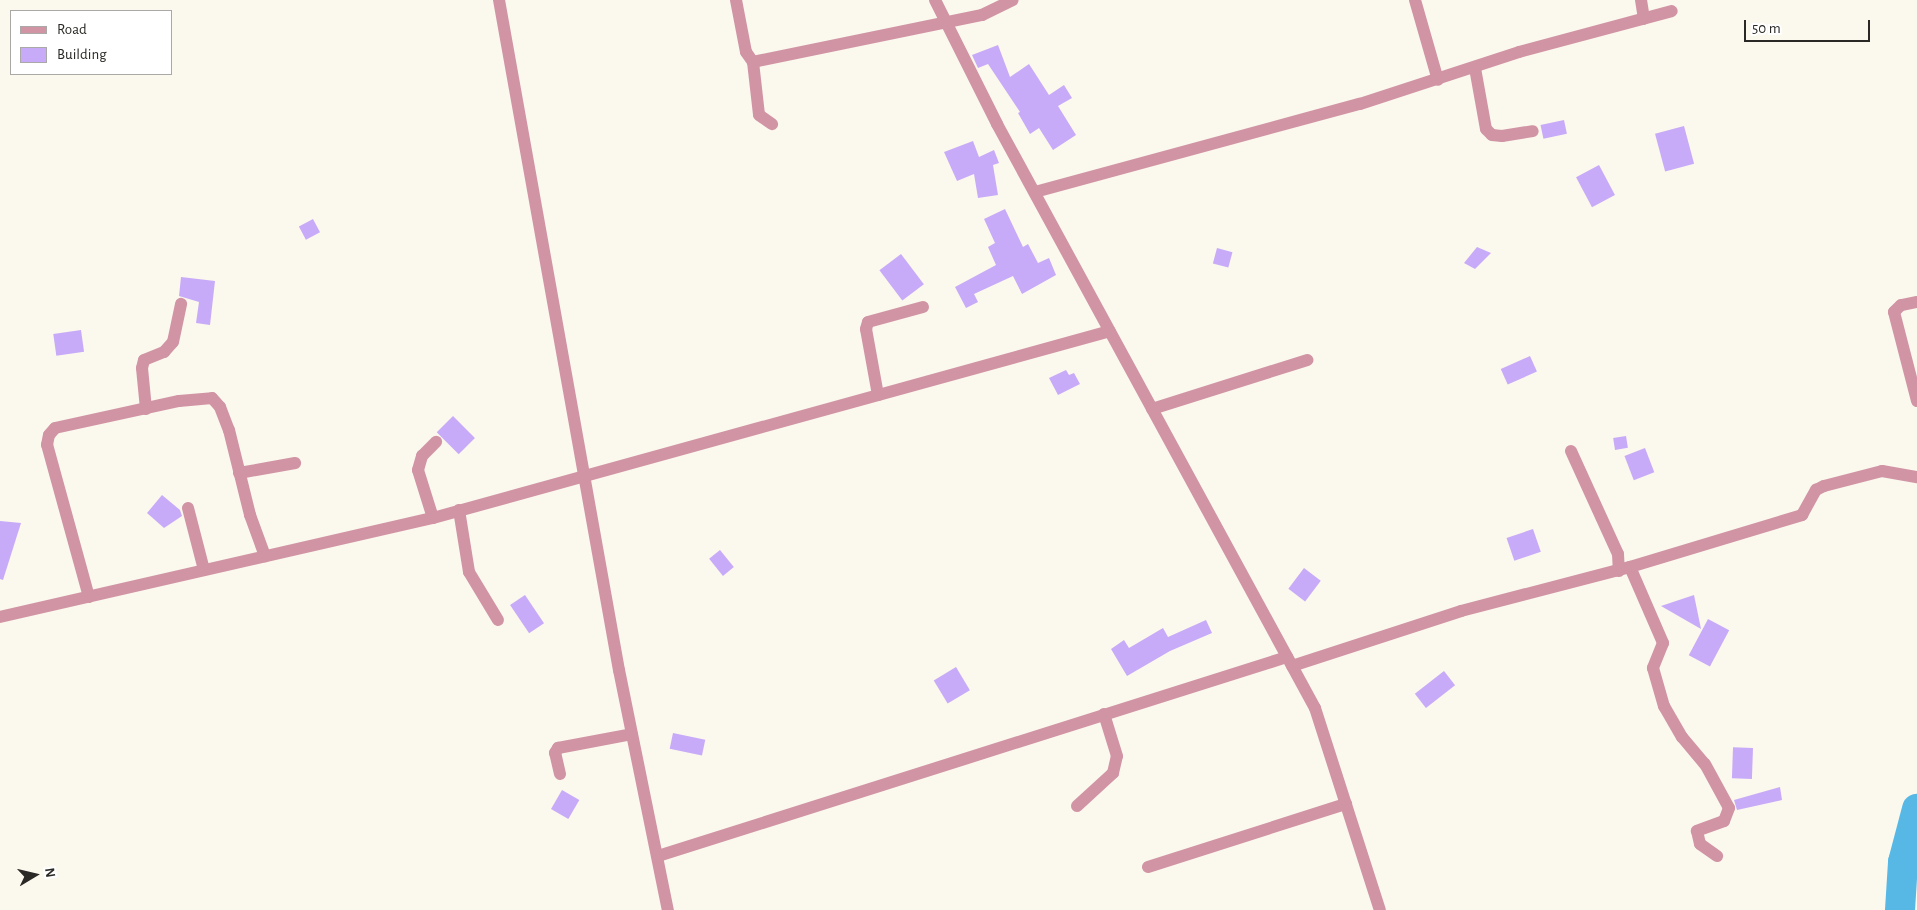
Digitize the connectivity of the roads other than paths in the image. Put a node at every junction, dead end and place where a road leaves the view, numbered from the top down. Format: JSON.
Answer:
{"nodes":[{"id":1,"x":498,"y":0,"type":"edge"},
{"id":2,"x":736,"y":0,"type":"edge"},
{"id":3,"x":935,"y":0,"type":"edge"},
{"id":4,"x":1013,"y":0,"type":"edge"},
{"id":5,"x":1415,"y":0,"type":"edge"},
{"id":6,"x":1641,"y":0,"type":"edge"},
{"id":7,"x":1672,"y":12,"type":"dead end"},
{"id":8,"x":1644,"y":19,"type":"junction"},
{"id":9,"x":945,"y":20,"type":"junction"},
{"id":10,"x":753,"y":62,"type":"junction"},
{"id":11,"x":1476,"y":68,"type":"junction"},
{"id":12,"x":1438,"y":80,"type":"junction"},
{"id":13,"x":772,"y":124,"type":"dead end"},
{"id":14,"x":1533,"y":131,"type":"dead end"},
{"id":15,"x":1035,"y":192,"type":"junction"},
{"id":16,"x":1917,"y":302,"type":"edge"},
{"id":17,"x":181,"y":304,"type":"dead end"},
{"id":18,"x":923,"y":307,"type":"dead end"},
{"id":19,"x":1110,"y":331,"type":"junction"},
{"id":20,"x":1307,"y":360,"type":"dead end"},
{"id":21,"x":878,"y":395,"type":"junction"},
{"id":22,"x":1917,"y":401,"type":"edge"},
{"id":23,"x":146,"y":409,"type":"junction"},
{"id":24,"x":1152,"y":409,"type":"junction"},
{"id":25,"x":436,"y":442,"type":"dead end"},
{"id":26,"x":1571,"y":451,"type":"dead end"},
{"id":27,"x":295,"y":463,"type":"dead end"},
{"id":28,"x":239,"y":473,"type":"junction"},
{"id":29,"x":585,"y":476,"type":"junction"},
{"id":30,"x":1917,"y":477,"type":"edge"},
{"id":31,"x":188,"y":508,"type":"dead end"},
{"id":32,"x":459,"y":510,"type":"junction"},
{"id":33,"x":433,"y":518,"type":"junction"},
{"id":34,"x":265,"y":556,"type":"junction"},
{"id":35,"x":1624,"y":569,"type":"junction"},
{"id":36,"x":204,"y":570,"type":"junction"},
{"id":37,"x":89,"y":597,"type":"junction"},
{"id":38,"x":0,"y":617,"type":"edge"},
{"id":39,"x":498,"y":620,"type":"dead end"},
{"id":40,"x":1290,"y":662,"type":"junction"},
{"id":41,"x":1104,"y":714,"type":"junction"},
{"id":42,"x":632,"y":734,"type":"junction"},
{"id":43,"x":560,"y":774,"type":"dead end"},
{"id":44,"x":1346,"y":804,"type":"junction"},
{"id":45,"x":1077,"y":806,"type":"dead end"},
{"id":46,"x":658,"y":856,"type":"junction"},
{"id":47,"x":1717,"y":856,"type":"dead end"},
{"id":48,"x":1148,"y":867,"type":"dead end"},
{"id":49,"x":668,"y":910,"type":"edge"},
{"id":50,"x":1380,"y":910,"type":"edge"}],
"edges":[{"from":1,"to":29,"type":"street"},
{"from":2,"to":10,"type":"street"},
{"from":3,"to":9,"type":"street"},
{"from":4,"to":9,"type":"street"},
{"from":5,"to":12,"type":"street"},
{"from":6,"to":8,"type":"street"},
{"from":7,"to":8,"type":"street"},
{"from":8,"to":11,"type":"street"},
{"from":9,"to":10,"type":"street"},
{"from":9,"to":15,"type":"street"},
{"from":10,"to":13,"type":"street"},
{"from":11,"to":12,"type":"street"},
{"from":11,"to":14,"type":"street"},
{"from":12,"to":15,"type":"street"},
{"from":15,"to":19,"type":"street"},
{"from":16,"to":22,"type":"street"},
{"from":17,"to":23,"type":"street"},
{"from":18,"to":21,"type":"street"},
{"from":19,"to":21,"type":"street"},
{"from":19,"to":24,"type":"street"},
{"from":20,"to":24,"type":"street"},
{"from":21,"to":29,"type":"street"},
{"from":23,"to":28,"type":"street"},
{"from":23,"to":37,"type":"street"},
{"from":24,"to":40,"type":"street"},
{"from":25,"to":33,"type":"street"},
{"from":26,"to":35,"type":"street"},
{"from":27,"to":28,"type":"street"},
{"from":28,"to":34,"type":"street"},
{"from":29,"to":32,"type":"street"},
{"from":29,"to":42,"type":"street"},
{"from":30,"to":35,"type":"street"},
{"from":31,"to":36,"type":"street"},
{"from":32,"to":33,"type":"street"},
{"from":32,"to":39,"type":"street"},
{"from":33,"to":34,"type":"street"},
{"from":34,"to":36,"type":"street"},
{"from":35,"to":40,"type":"street"},
{"from":35,"to":47,"type":"street"},
{"from":36,"to":37,"type":"street"},
{"from":37,"to":38,"type":"street"},
{"from":40,"to":41,"type":"street"},
{"from":40,"to":44,"type":"street"},
{"from":41,"to":45,"type":"street"},
{"from":41,"to":46,"type":"street"},
{"from":42,"to":43,"type":"street"},
{"from":42,"to":46,"type":"street"},
{"from":44,"to":48,"type":"street"},
{"from":44,"to":50,"type":"street"},
{"from":46,"to":49,"type":"street"}]}
